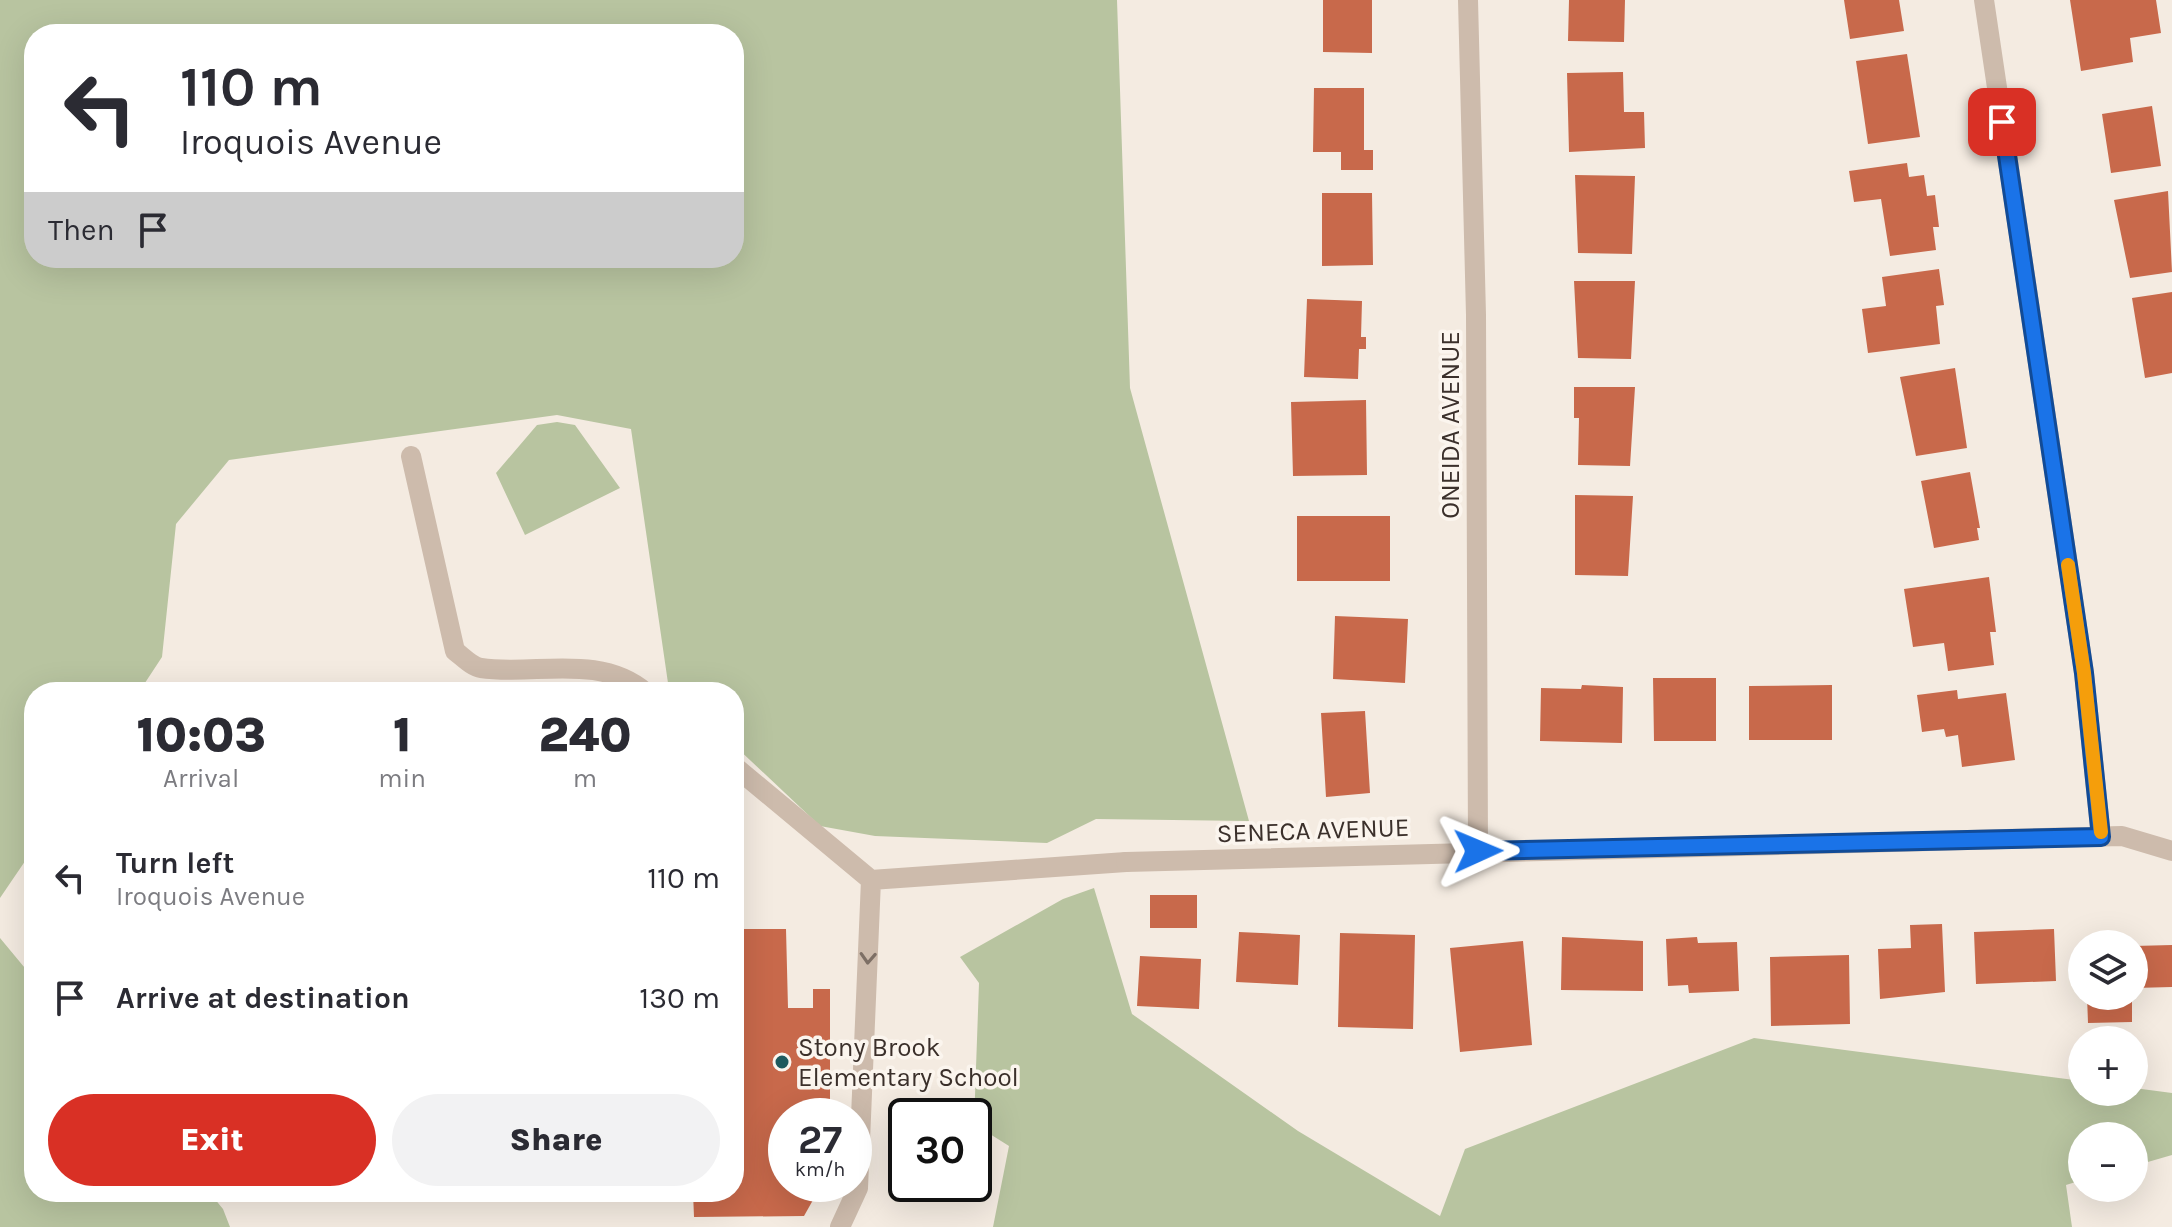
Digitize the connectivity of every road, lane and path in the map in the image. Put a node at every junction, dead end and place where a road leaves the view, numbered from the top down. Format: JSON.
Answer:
{"nodes":[{"id":1,"x":1468,"y":0,"type":"edge"},
{"id":2,"x":1984,"y":0,"type":"edge"},
{"id":3,"x":411,"y":456,"type":"dead end"},
{"id":4,"x":633,"y":682,"type":"edge"},
{"id":5,"x":744,"y":774,"type":"edge"},
{"id":6,"x":2101,"y":837,"type":"junction"},
{"id":7,"x":1478,"y":851,"type":"junction"},
{"id":8,"x":2172,"y":851,"type":"edge"},
{"id":9,"x":871,"y":880,"type":"junction"},
{"id":10,"x":840,"y":1227,"type":"edge"}],
"edges":[{"from":1,"to":7,"type":"street","name":"ONEIDA AVENUE"},
{"from":2,"to":6,"type":"street"},
{"from":3,"to":4,"type":"street"},
{"from":5,"to":9,"type":"street"},
{"from":6,"to":7,"type":"street","name":"SENECA AVENUE"},
{"from":6,"to":8,"type":"street","name":"SENECA AVENUE"},
{"from":7,"to":9,"type":"street","name":"SENECA AVENUE"},
{"from":9,"to":10,"type":"street","one_way":true}]}
